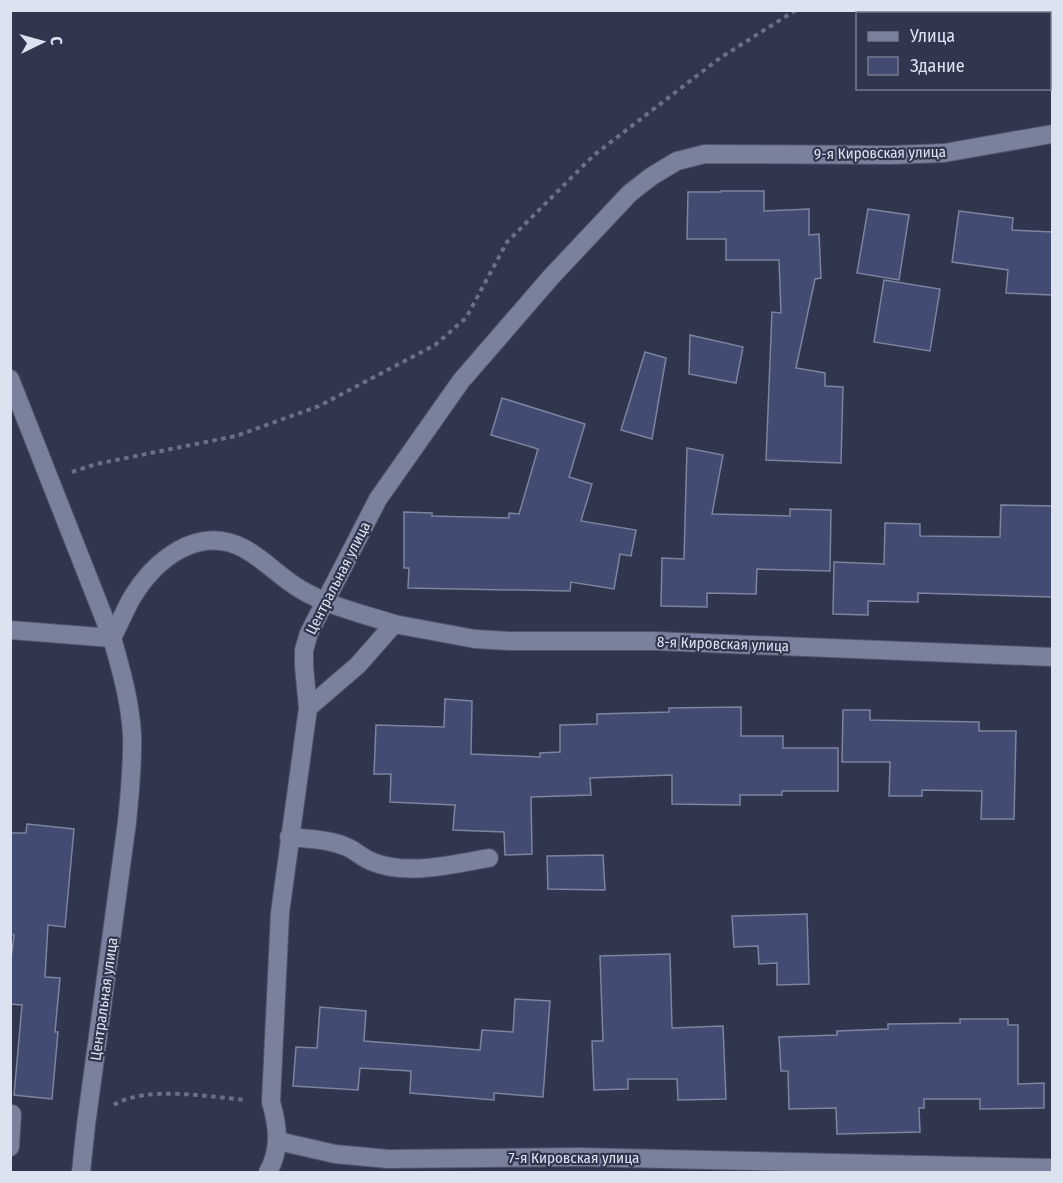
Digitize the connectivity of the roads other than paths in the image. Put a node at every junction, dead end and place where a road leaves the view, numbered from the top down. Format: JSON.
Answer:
{"nodes":[{"id":1,"x":1053,"y":134,"type":"edge"},
{"id":2,"x":705,"y":154,"type":"joint"},
{"id":3,"x":10,"y":379,"type":"edge"},
{"id":4,"x":326,"y":601,"type":"junction"},
{"id":5,"x":394,"y":624,"type":"junction"},
{"id":6,"x":10,"y":630,"type":"edge"},
{"id":7,"x":112,"y":638,"type":"junction"},
{"id":8,"x":1053,"y":657,"type":"edge"},
{"id":9,"x":308,"y":708,"type":"junction"},
{"id":10,"x":289,"y":837,"type":"junction"},
{"id":11,"x":489,"y":858,"type":"dead end"},
{"id":12,"x":12,"y":1114,"type":"edge"},
{"id":13,"x":278,"y":1141,"type":"junction"},
{"id":14,"x":10,"y":1147,"type":"edge"},
{"id":15,"x":1053,"y":1168,"type":"edge"},
{"id":16,"x":81,"y":1173,"type":"edge"},
{"id":17,"x":268,"y":1173,"type":"edge"}],
"edges":[{"from":1,"to":2,"type":"street","name":"9-я Кировская улица"},
{"from":2,"to":4,"type":"street","name":"Центральная улица"},
{"from":3,"to":7,"type":"street","name":"Центральная улица"},
{"from":4,"to":5,"type":"street","name":"8-я Кировская улица"},
{"from":4,"to":7,"type":"street","name":"8-я Кировская улица"},
{"from":4,"to":9,"type":"street","name":"Центральная улица"},
{"from":5,"to":8,"type":"street","name":"8-я Кировская улица"},
{"from":5,"to":9,"type":"street"},
{"from":6,"to":7,"type":"street"},
{"from":7,"to":16,"type":"street","name":"Центральная улица"},
{"from":9,"to":10,"type":"street","name":"Центральная улица"},
{"from":10,"to":11,"type":"street"},
{"from":10,"to":13,"type":"street","name":"Центральная улица"},
{"from":12,"to":14,"type":"street"},
{"from":13,"to":15,"type":"street","name":"7-я Кировская улица"},
{"from":13,"to":17,"type":"street","name":"Центральная улица"}]}
